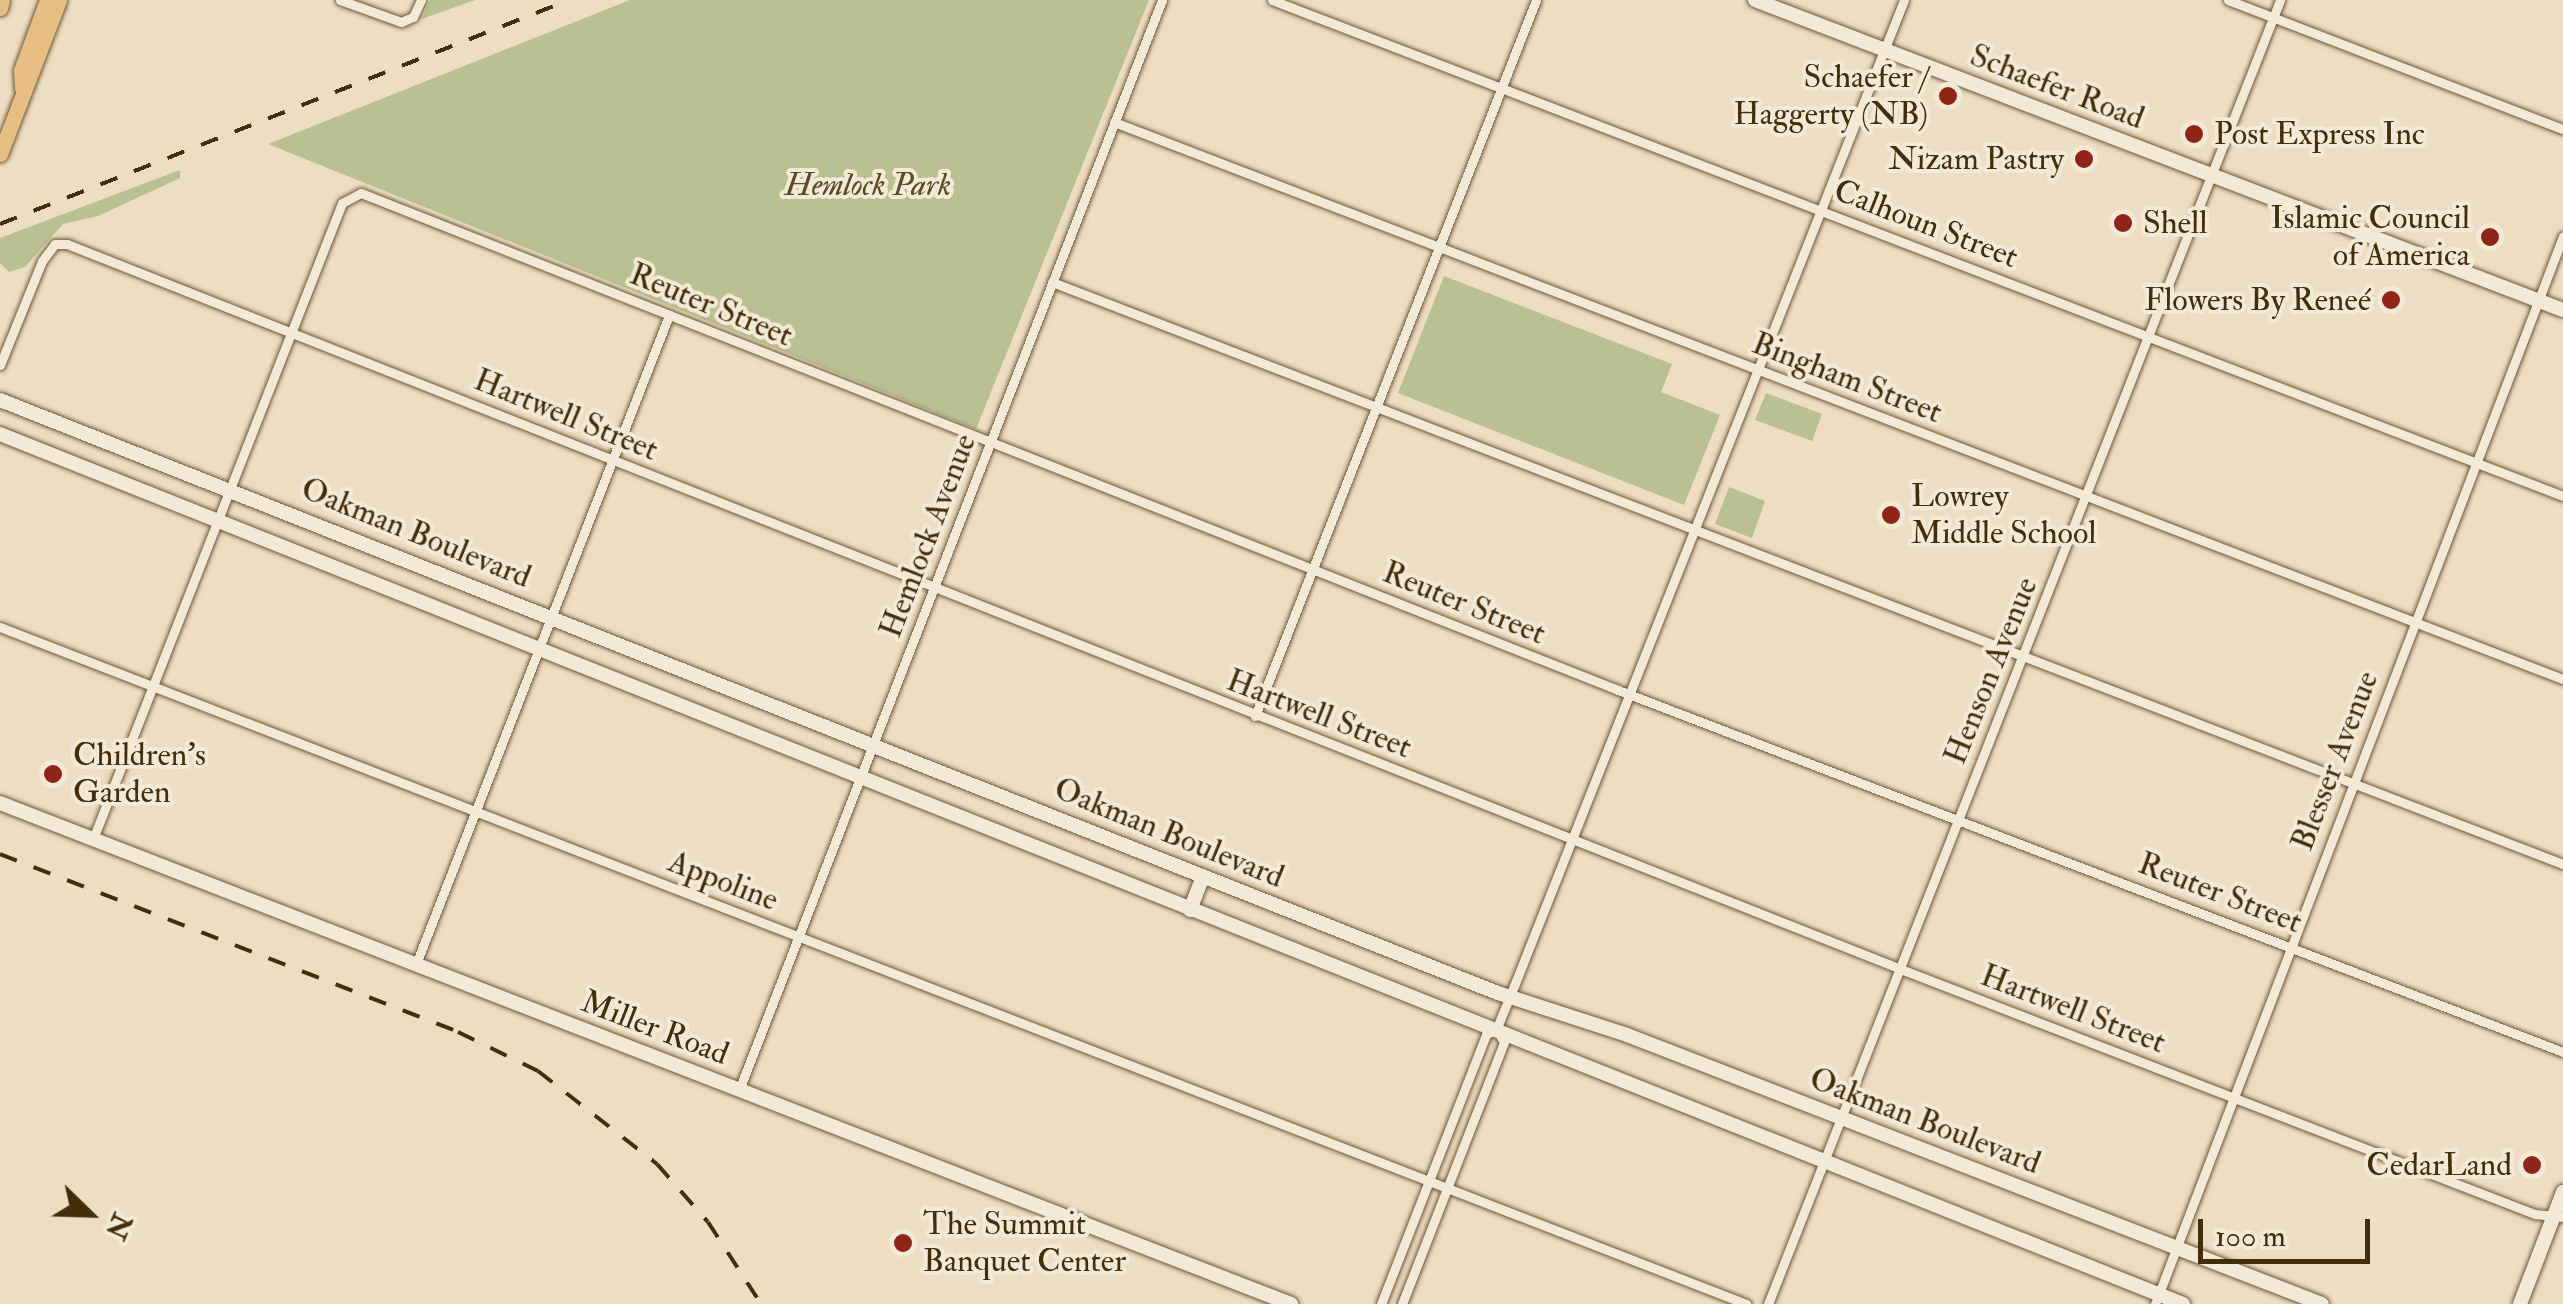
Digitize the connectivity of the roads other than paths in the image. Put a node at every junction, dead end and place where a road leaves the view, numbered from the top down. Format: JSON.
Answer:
{"nodes":[{"id":1,"x":2,"y":0,"type":"edge"},
{"id":2,"x":47,"y":0,"type":"edge"},
{"id":3,"x":59,"y":0,"type":"edge"},
{"id":4,"x":340,"y":0,"type":"edge"},
{"id":5,"x":421,"y":0,"type":"edge"},
{"id":6,"x":1162,"y":0,"type":"edge"},
{"id":7,"x":1272,"y":0,"type":"edge"},
{"id":8,"x":1536,"y":0,"type":"edge"},
{"id":9,"x":1755,"y":0,"type":"edge"},
{"id":10,"x":1904,"y":0,"type":"edge"},
{"id":11,"x":2228,"y":0,"type":"edge"},
{"id":12,"x":2280,"y":0,"type":"edge"},
{"id":13,"x":0,"y":8,"type":"edge"},
{"id":14,"x":2273,"y":18,"type":"junction"},
{"id":15,"x":1884,"y":50,"type":"junction"},
{"id":16,"x":1501,"y":89,"type":"junction"},
{"id":17,"x":22,"y":98,"type":"junction"},
{"id":18,"x":1114,"y":122,"type":"junction"},
{"id":19,"x":2563,"y":129,"type":"edge"},
{"id":20,"x":0,"y":154,"type":"edge"},
{"id":21,"x":2211,"y":175,"type":"junction"},
{"id":22,"x":1821,"y":211,"type":"junction"},
{"id":23,"x":2563,"y":236,"type":"edge"},
{"id":24,"x":1438,"y":248,"type":"junction"},
{"id":25,"x":1052,"y":282,"type":"junction"},
{"id":26,"x":2538,"y":301,"type":"junction"},
{"id":27,"x":2563,"y":310,"type":"edge"},
{"id":28,"x":669,"y":315,"type":"junction"},
{"id":29,"x":291,"y":333,"type":"junction"},
{"id":30,"x":2149,"y":336,"type":"junction"},
{"id":31,"x":0,"y":365,"type":"edge"},
{"id":32,"x":1758,"y":371,"type":"junction"},
{"id":33,"x":0,"y":400,"type":"edge"},
{"id":34,"x":1376,"y":408,"type":"junction"},
{"id":35,"x":0,"y":434,"type":"edge"},
{"id":36,"x":991,"y":443,"type":"junction"},
{"id":37,"x":612,"y":461,"type":"junction"},
{"id":38,"x":2476,"y":462,"type":"junction"},
{"id":39,"x":230,"y":489,"type":"junction"},
{"id":40,"x":2563,"y":496,"type":"edge"},
{"id":41,"x":2088,"y":497,"type":"junction"},
{"id":42,"x":218,"y":521,"type":"junction"},
{"id":43,"x":1694,"y":532,"type":"junction"},
{"id":44,"x":1312,"y":570,"type":"junction"},
{"id":45,"x":934,"y":589,"type":"junction"},
{"id":46,"x":552,"y":618,"type":"junction"},
{"id":47,"x":2415,"y":623,"type":"junction"},
{"id":48,"x":0,"y":627,"type":"edge"},
{"id":49,"x":539,"y":649,"type":"junction"},
{"id":50,"x":2025,"y":658,"type":"junction"},
{"id":51,"x":2563,"y":680,"type":"edge"},
{"id":52,"x":153,"y":686,"type":"junction"},
{"id":53,"x":1631,"y":695,"type":"junction"},
{"id":54,"x":1254,"y":716,"type":"junction"},
{"id":55,"x":873,"y":746,"type":"junction"},
{"id":56,"x":861,"y":778,"type":"junction"},
{"id":57,"x":2354,"y":782,"type":"junction"},
{"id":58,"x":0,"y":802,"type":"edge"},
{"id":59,"x":475,"y":811,"type":"junction"},
{"id":60,"x":1957,"y":819,"type":"junction"},
{"id":61,"x":93,"y":838,"type":"junction"},
{"id":62,"x":1572,"y":840,"type":"junction"},
{"id":63,"x":2563,"y":864,"type":"edge"},
{"id":64,"x":1203,"y":876,"type":"junction"},
{"id":65,"x":1190,"y":910,"type":"junction"},
{"id":66,"x":799,"y":937,"type":"junction"},
{"id":67,"x":2290,"y":948,"type":"junction"},
{"id":68,"x":416,"y":964,"type":"junction"},
{"id":69,"x":1898,"y":968,"type":"junction"},
{"id":70,"x":1510,"y":997,"type":"junction"},
{"id":71,"x":1496,"y":1030,"type":"junction"},
{"id":72,"x":2563,"y":1052,"type":"edge"},
{"id":73,"x":739,"y":1090,"type":"junction"},
{"id":74,"x":2233,"y":1097,"type":"junction"},
{"id":75,"x":1457,"y":1109,"type":"junction"},
{"id":76,"x":1475,"y":1116,"type":"junction"},
{"id":77,"x":1840,"y":1117,"type":"junction"},
{"id":78,"x":1822,"y":1163,"type":"junction"},
{"id":79,"x":1428,"y":1181,"type":"junction"},
{"id":80,"x":1447,"y":1188,"type":"junction"},
{"id":81,"x":2563,"y":1192,"type":"edge"},
{"id":82,"x":2558,"y":1216,"type":"edge"},
{"id":83,"x":2176,"y":1246,"type":"junction"},
{"id":84,"x":1396,"y":1264,"type":"junction"},
{"id":85,"x":1414,"y":1272,"type":"junction"},
{"id":86,"x":2157,"y":1299,"type":"edge"},
{"id":87,"x":1291,"y":1304,"type":"edge"},
{"id":88,"x":1381,"y":1304,"type":"edge"},
{"id":89,"x":1402,"y":1304,"type":"edge"},
{"id":90,"x":1746,"y":1304,"type":"edge"},
{"id":91,"x":1768,"y":1304,"type":"edge"},
{"id":92,"x":2182,"y":1304,"type":"edge"},
{"id":93,"x":2322,"y":1304,"type":"edge"},
{"id":94,"x":2520,"y":1304,"type":"edge"}],
"edges":[{"from":1,"to":13,"type":"main road"},
{"from":2,"to":17,"type":"main road"},
{"from":3,"to":17,"type":"main road"},
{"from":4,"to":5,"type":"street"},
{"from":6,"to":18,"type":"street","name":"Hemlock Avenue"},
{"from":7,"to":16,"type":"street","name":"Calhoun Street"},
{"from":8,"to":16,"type":"street"},
{"from":9,"to":15,"type":"street","name":"Schaefer Road"},
{"from":10,"to":15,"type":"street"},
{"from":11,"to":14,"type":"street"},
{"from":12,"to":14,"type":"street","name":"Henson Avenue"},
{"from":14,"to":19,"type":"street"},
{"from":14,"to":21,"type":"street","name":"Henson Avenue"},
{"from":15,"to":21,"type":"street","name":"Schaefer Road"},
{"from":15,"to":22,"type":"street"},
{"from":16,"to":22,"type":"street","name":"Calhoun Street"},
{"from":16,"to":24,"type":"street"},
{"from":17,"to":20,"type":"main road"},
{"from":18,"to":24,"type":"street","name":"Bingham Street"},
{"from":18,"to":25,"type":"street","name":"Hemlock Avenue"},
{"from":21,"to":26,"type":"street","name":"Schaefer Road"},
{"from":21,"to":30,"type":"street","name":"Henson Avenue"},
{"from":22,"to":30,"type":"street","name":"Calhoun Street"},
{"from":22,"to":32,"type":"street"},
{"from":23,"to":26,"type":"street","name":"Blesser Avenue"},
{"from":24,"to":32,"type":"street","name":"Bingham Street"},
{"from":24,"to":34,"type":"street"},
{"from":25,"to":34,"type":"street"},
{"from":25,"to":36,"type":"street","name":"Hemlock Avenue"},
{"from":26,"to":27,"type":"street","name":"Schaefer Road"},
{"from":26,"to":38,"type":"street","name":"Blesser Avenue"},
{"from":28,"to":29,"type":"street","name":"Reuter Street"},
{"from":28,"to":36,"type":"street","name":"Reuter Street"},
{"from":28,"to":37,"type":"street"},
{"from":29,"to":31,"type":"street","name":"Hartwell Street"},
{"from":29,"to":37,"type":"street","name":"Hartwell Street"},
{"from":29,"to":39,"type":"street"},
{"from":30,"to":38,"type":"street","name":"Calhoun Street"},
{"from":30,"to":41,"type":"street","name":"Henson Avenue"},
{"from":32,"to":41,"type":"street","name":"Bingham Street"},
{"from":32,"to":43,"type":"street"},
{"from":33,"to":39,"type":"street","name":"Oakman Boulevard"},
{"from":34,"to":43,"type":"street"},
{"from":34,"to":44,"type":"street"},
{"from":35,"to":42,"type":"street","name":"Oakman Boulevard"},
{"from":36,"to":44,"type":"street","name":"Reuter Street"},
{"from":36,"to":45,"type":"street","name":"Hemlock Avenue"},
{"from":37,"to":45,"type":"street","name":"Hartwell Street"},
{"from":37,"to":46,"type":"street"},
{"from":38,"to":40,"type":"street","name":"Calhoun Street"},
{"from":38,"to":47,"type":"street","name":"Blesser Avenue"},
{"from":39,"to":42,"type":"street"},
{"from":39,"to":46,"type":"street","name":"Oakman Boulevard"},
{"from":41,"to":47,"type":"street","name":"Bingham Street"},
{"from":41,"to":50,"type":"street","name":"Henson Avenue"},
{"from":42,"to":49,"type":"street","name":"Oakman Boulevard"},
{"from":42,"to":52,"type":"street"},
{"from":43,"to":50,"type":"street"},
{"from":43,"to":53,"type":"street"},
{"from":44,"to":53,"type":"street","name":"Reuter Street"},
{"from":44,"to":54,"type":"street"},
{"from":45,"to":54,"type":"street","name":"Hartwell Street"},
{"from":45,"to":55,"type":"street","name":"Hemlock Avenue"},
{"from":46,"to":49,"type":"street"},
{"from":46,"to":55,"type":"street","name":"Oakman Boulevard"},
{"from":47,"to":51,"type":"street","name":"Bingham Street"},
{"from":47,"to":57,"type":"street","name":"Blesser Avenue"},
{"from":48,"to":52,"type":"street","name":"Appoline"},
{"from":49,"to":56,"type":"street","name":"Oakman Boulevard"},
{"from":49,"to":59,"type":"street"},
{"from":50,"to":57,"type":"street"},
{"from":50,"to":60,"type":"street","name":"Henson Avenue"},
{"from":52,"to":59,"type":"street","name":"Appoline"},
{"from":52,"to":61,"type":"street"},
{"from":53,"to":60,"type":"street","name":"Reuter Street"},
{"from":53,"to":62,"type":"street"},
{"from":54,"to":62,"type":"street","name":"Hartwell Street"},
{"from":55,"to":56,"type":"street","name":"Hemlock Avenue"},
{"from":55,"to":64,"type":"street","name":"Oakman Boulevard"},
{"from":56,"to":65,"type":"street","name":"Oakman Boulevard"},
{"from":56,"to":66,"type":"street","name":"Hemlock Avenue"},
{"from":57,"to":63,"type":"street"},
{"from":57,"to":67,"type":"street","name":"Blesser Avenue"},
{"from":58,"to":61,"type":"street","name":"Miller Road"},
{"from":59,"to":66,"type":"street","name":"Appoline"},
{"from":59,"to":68,"type":"street"},
{"from":60,"to":67,"type":"street","name":"Reuter Street"},
{"from":60,"to":69,"type":"street","name":"Henson Avenue"},
{"from":61,"to":68,"type":"street","name":"Miller Road"},
{"from":62,"to":69,"type":"street","name":"Hartwell Street"},
{"from":62,"to":70,"type":"street"},
{"from":64,"to":65,"type":"street"},
{"from":64,"to":70,"type":"street","name":"Oakman Boulevard"},
{"from":65,"to":71,"type":"street","name":"Oakman Boulevard"},
{"from":66,"to":73,"type":"street","name":"Hemlock Avenue"},
{"from":66,"to":79,"type":"street","name":"Appoline"},
{"from":67,"to":72,"type":"street","name":"Reuter Street"},
{"from":67,"to":74,"type":"street","name":"Blesser Avenue"},
{"from":68,"to":73,"type":"street","name":"Miller Road"},
{"from":69,"to":74,"type":"street","name":"Hartwell Street"},
{"from":69,"to":77,"type":"street","name":"Henson Avenue"},
{"from":70,"to":71,"type":"street"},
{"from":70,"to":77,"type":"street","name":"Oakman Boulevard"},
{"from":71,"to":75,"type":"street"},
{"from":71,"to":76,"type":"street"},
{"from":71,"to":78,"type":"street","name":"Oakman Boulevard"},
{"from":73,"to":87,"type":"street","name":"Miller Road"},
{"from":74,"to":82,"type":"street","name":"Hartwell Street"},
{"from":74,"to":83,"type":"street","name":"Blesser Avenue"},
{"from":75,"to":76,"type":"street"},
{"from":75,"to":79,"type":"street"},
{"from":76,"to":80,"type":"street"},
{"from":77,"to":78,"type":"street","name":"Henson Avenue"},
{"from":77,"to":83,"type":"street","name":"Oakman Boulevard"},
{"from":78,"to":86,"type":"street","name":"Oakman Boulevard"},
{"from":78,"to":91,"type":"street","name":"Henson Avenue"},
{"from":79,"to":80,"type":"street","name":"Appoline"},
{"from":79,"to":84,"type":"street"},
{"from":80,"to":85,"type":"street"},
{"from":80,"to":90,"type":"street","name":"Appoline"},
{"from":81,"to":82,"type":"street"},
{"from":82,"to":94,"type":"street"},
{"from":83,"to":86,"type":"street","name":"Blesser Avenue"},
{"from":83,"to":93,"type":"street","name":"Oakman Boulevard"},
{"from":84,"to":85,"type":"street"},
{"from":84,"to":88,"type":"street"},
{"from":85,"to":89,"type":"street"},
{"from":86,"to":92,"type":"street","name":"Oakman Boulevard"}]}
